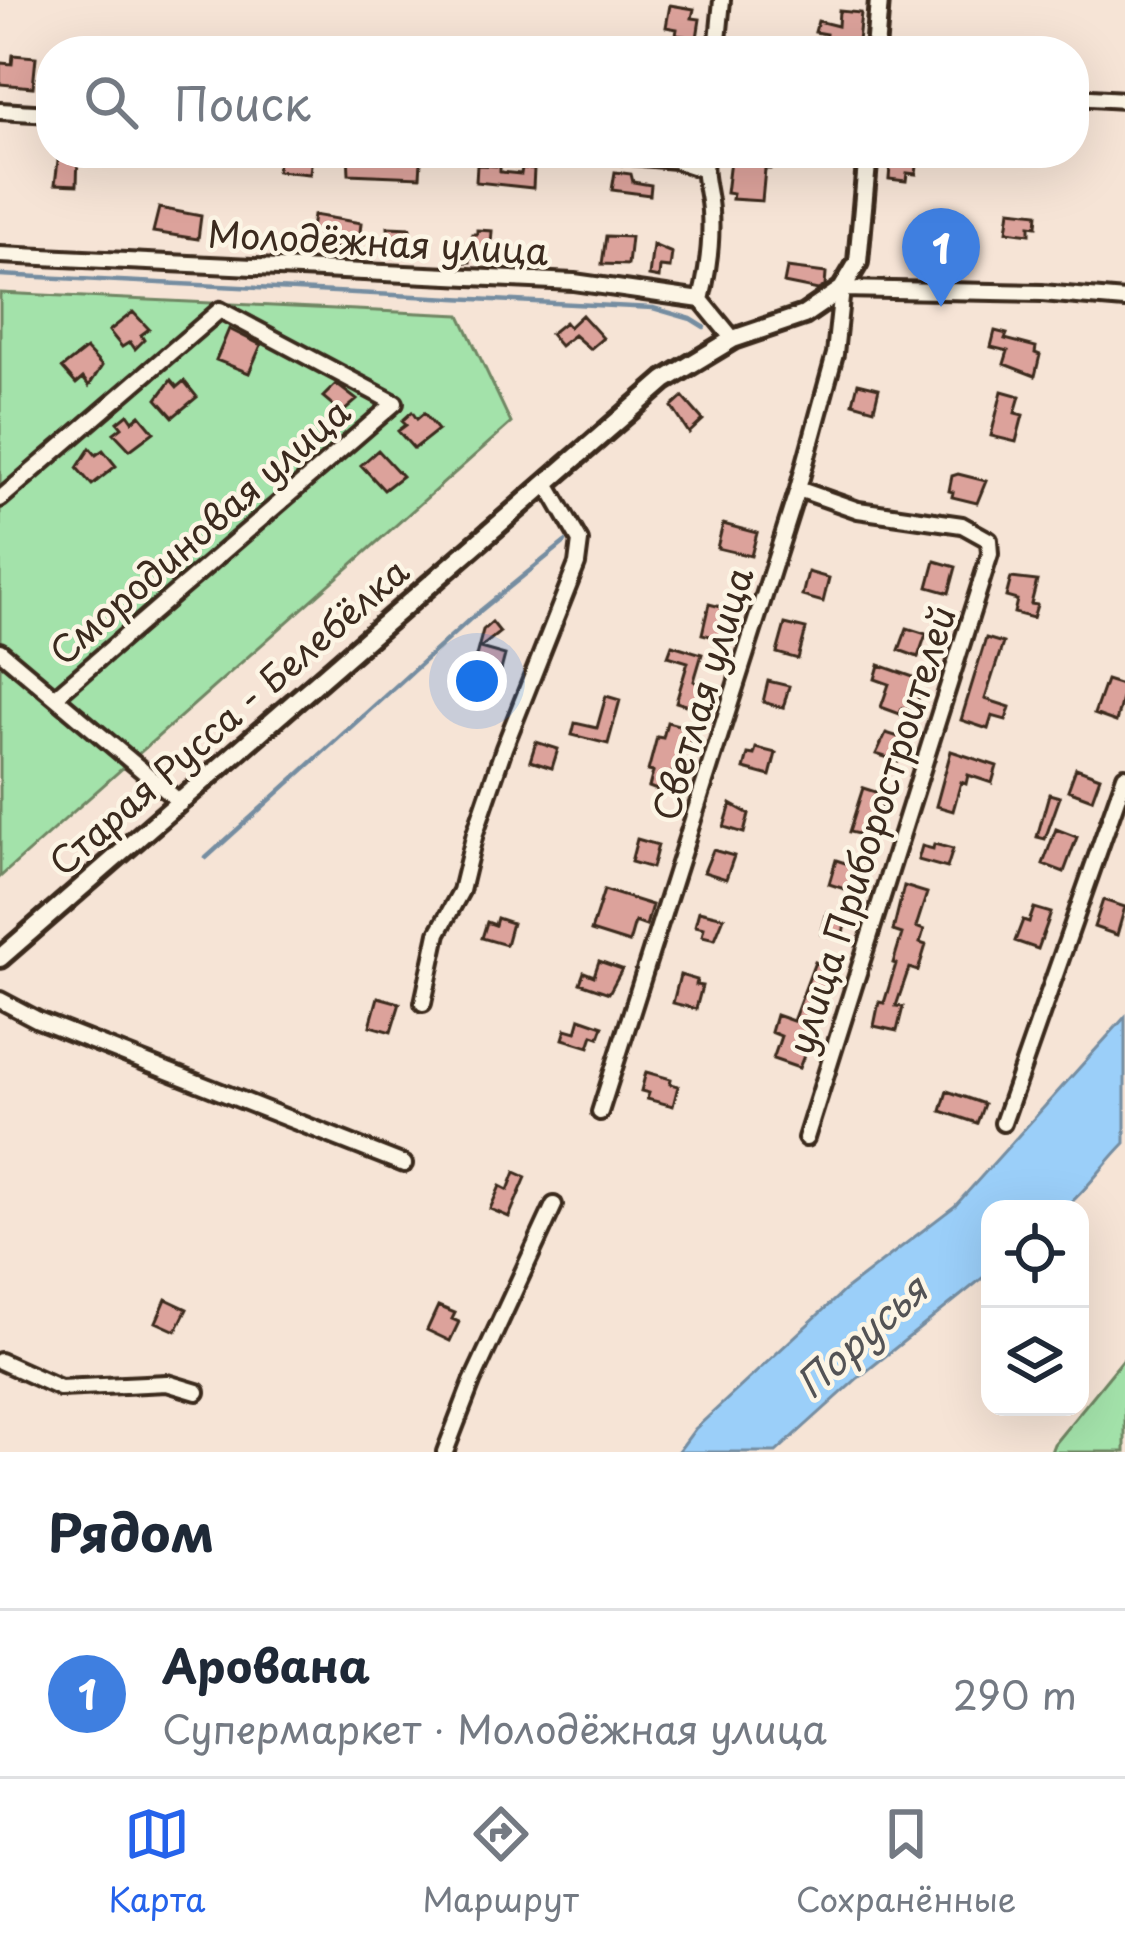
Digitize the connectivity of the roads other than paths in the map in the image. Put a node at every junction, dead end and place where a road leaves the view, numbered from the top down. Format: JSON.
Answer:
{"nodes":[{"id":1,"x":722,"y":0,"type":"edge"},
{"id":2,"x":879,"y":0,"type":"edge"},
{"id":3,"x":718,"y":36,"type":"edge"},
{"id":4,"x":876,"y":36,"type":"edge"},
{"id":5,"x":1089,"y":98,"type":"edge"},
{"id":6,"x":1125,"y":100,"type":"edge"},
{"id":7,"x":0,"y":111,"type":"edge"},
{"id":8,"x":36,"y":113,"type":"edge"},
{"id":9,"x":705,"y":168,"type":"edge"},
{"id":10,"x":867,"y":168,"type":"edge"},
{"id":11,"x":0,"y":255,"type":"edge"},
{"id":12,"x":842,"y":289,"type":"junction"},
{"id":13,"x":701,"y":300,"type":"junction"},
{"id":14,"x":1125,"y":300,"type":"edge"},
{"id":15,"x":733,"y":339,"type":"junction"},
{"id":16,"x":547,"y":484,"type":"junction"},
{"id":17,"x":798,"y":489,"type":"junction"},
{"id":18,"x":0,"y":499,"type":"edge"},
{"id":19,"x":0,"y":651,"type":"edge"},
{"id":20,"x":56,"y":697,"type":"junction"},
{"id":21,"x":1125,"y":776,"type":"edge"},
{"id":22,"x":181,"y":803,"type":"junction"},
{"id":23,"x":0,"y":958,"type":"edge"},
{"id":24,"x":0,"y":1000,"type":"edge"},
{"id":25,"x":423,"y":1003,"type":"dead end"},
{"id":26,"x":600,"y":1112,"type":"dead end"},
{"id":27,"x":1003,"y":1124,"type":"dead end"},
{"id":28,"x":806,"y":1138,"type":"dead end"},
{"id":29,"x":404,"y":1164,"type":"dead end"},
{"id":30,"x":554,"y":1205,"type":"dead end"},
{"id":31,"x":0,"y":1361,"type":"edge"},
{"id":32,"x":197,"y":1392,"type":"dead end"},
{"id":33,"x":445,"y":1452,"type":"edge"}],
"edges":[{"from":1,"to":3,"type":"street"},
{"from":2,"to":4,"type":"street"},
{"from":5,"to":6,"type":"street"},
{"from":7,"to":8,"type":"street"},
{"from":9,"to":13,"type":"street"},
{"from":10,"to":12,"type":"street"},
{"from":11,"to":13,"type":"street","name":"Молодёжная улица"},
{"from":12,"to":14,"type":"street"},
{"from":12,"to":15,"type":"street","name":"Старая Русса - Белебёлка"},
{"from":12,"to":17,"type":"street","name":"Светлая улица"},
{"from":13,"to":15,"type":"street"},
{"from":15,"to":16,"type":"street","name":"Старая Русса - Белебёлка"},
{"from":16,"to":22,"type":"street","name":"Старая Русса - Белебёлка"},
{"from":16,"to":25,"type":"street"},
{"from":17,"to":26,"type":"street","name":"Светлая улица"},
{"from":17,"to":28,"type":"street","name":"улица Приборостроителей"},
{"from":18,"to":20,"type":"street","name":"Смородиновая улица"},
{"from":19,"to":20,"type":"street"},
{"from":20,"to":22,"type":"street"},
{"from":21,"to":27,"type":"street"},
{"from":22,"to":23,"type":"street","name":"Старая Русса - Белебёлка"},
{"from":24,"to":29,"type":"street"},
{"from":30,"to":33,"type":"street"},
{"from":31,"to":32,"type":"street"}]}
